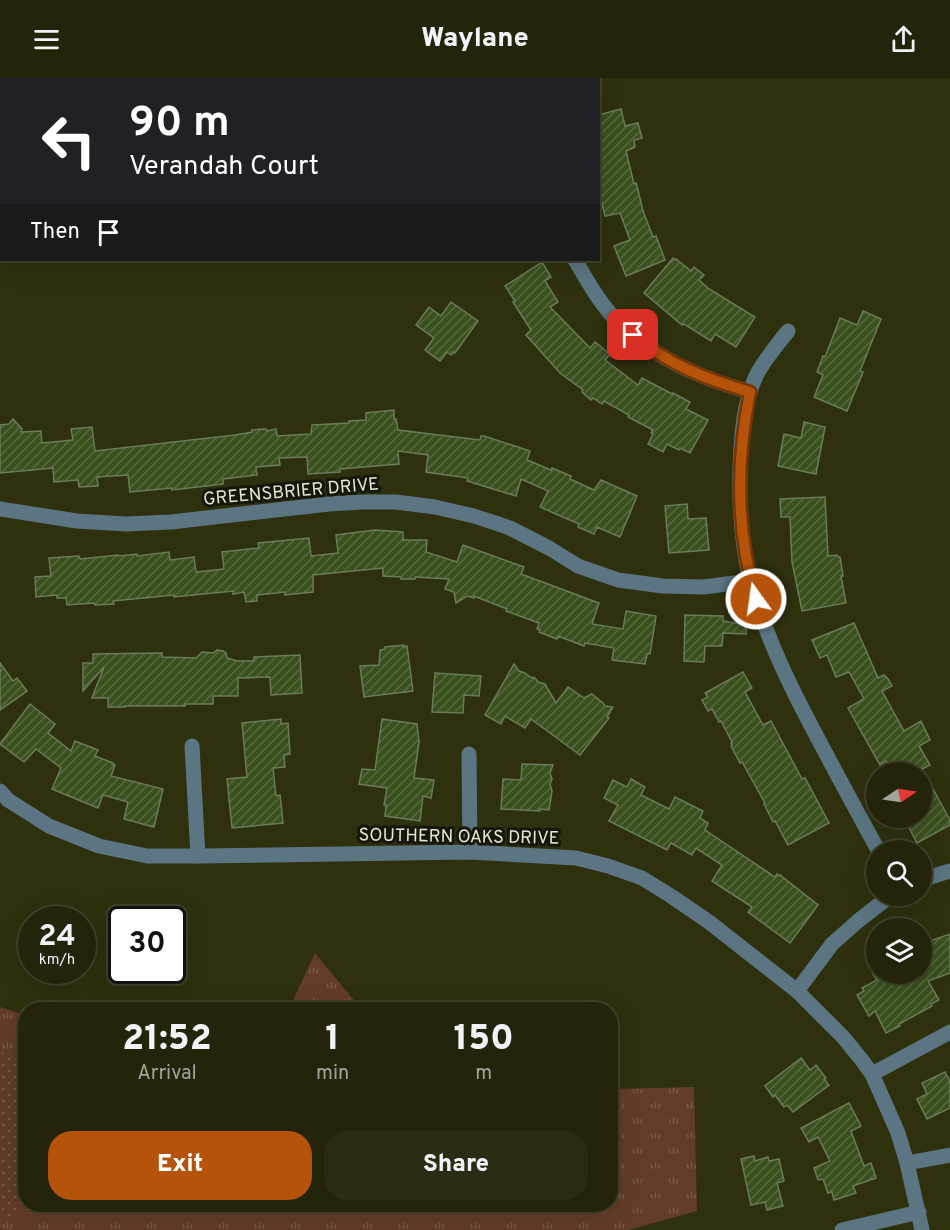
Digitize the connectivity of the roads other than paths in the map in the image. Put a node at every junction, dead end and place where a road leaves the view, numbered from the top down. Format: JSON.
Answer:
{"nodes":[{"id":1,"x":576,"y":261,"type":"edge"},
{"id":2,"x":788,"y":331,"type":"dead end"},
{"id":3,"x":750,"y":392,"type":"junction"},
{"id":4,"x":0,"y":509,"type":"edge"},
{"id":5,"x":750,"y":581,"type":"junction"},
{"id":6,"x":192,"y":747,"type":"dead end"},
{"id":7,"x":469,"y":754,"type":"dead end"},
{"id":8,"x":0,"y":791,"type":"edge"},
{"id":9,"x":873,"y":840,"type":"edge"},
{"id":10,"x":470,"y":852,"type":"junction"},
{"id":11,"x":198,"y":856,"type":"junction"},
{"id":12,"x":950,"y":871,"type":"edge"},
{"id":13,"x":932,"y":877,"type":"edge"},
{"id":14,"x":877,"y":906,"type":"edge"},
{"id":15,"x":797,"y":991,"type":"junction"},
{"id":16,"x":950,"y":1032,"type":"edge"},
{"id":17,"x":872,"y":1074,"type":"junction"},
{"id":18,"x":950,"y":1155,"type":"edge"},
{"id":19,"x":907,"y":1163,"type":"junction"},
{"id":20,"x":918,"y":1212,"type":"junction"},
{"id":21,"x":842,"y":1230,"type":"edge"},
{"id":22,"x":922,"y":1230,"type":"edge"}],
"edges":[{"from":1,"to":3,"type":"street"},
{"from":2,"to":3,"type":"street"},
{"from":3,"to":5,"type":"street"},
{"from":4,"to":5,"type":"street","name":"GREENSBRIER DRIVE"},
{"from":5,"to":9,"type":"street"},
{"from":6,"to":11,"type":"street"},
{"from":7,"to":10,"type":"street"},
{"from":8,"to":11,"type":"street","name":"SOUTHERN OAKS DRIVE"},
{"from":10,"to":11,"type":"street","name":"SOUTHERN OAKS DRIVE"},
{"from":10,"to":15,"type":"street","name":"SOUTHERN OAKS DRIVE"},
{"from":12,"to":13,"type":"street"},
{"from":14,"to":15,"type":"street"},
{"from":15,"to":17,"type":"street","name":"SOUTHERN OAKS DRIVE"},
{"from":16,"to":17,"type":"street"},
{"from":17,"to":19,"type":"street","name":"SOUTHERN OAKS DRIVE"},
{"from":18,"to":19,"type":"street"},
{"from":19,"to":20,"type":"street","name":"SOUTHERN OAKS DRIVE"},
{"from":20,"to":21,"type":"street"},
{"from":20,"to":22,"type":"street","name":"SOUTHERN OAKS DRIVE"}]}
